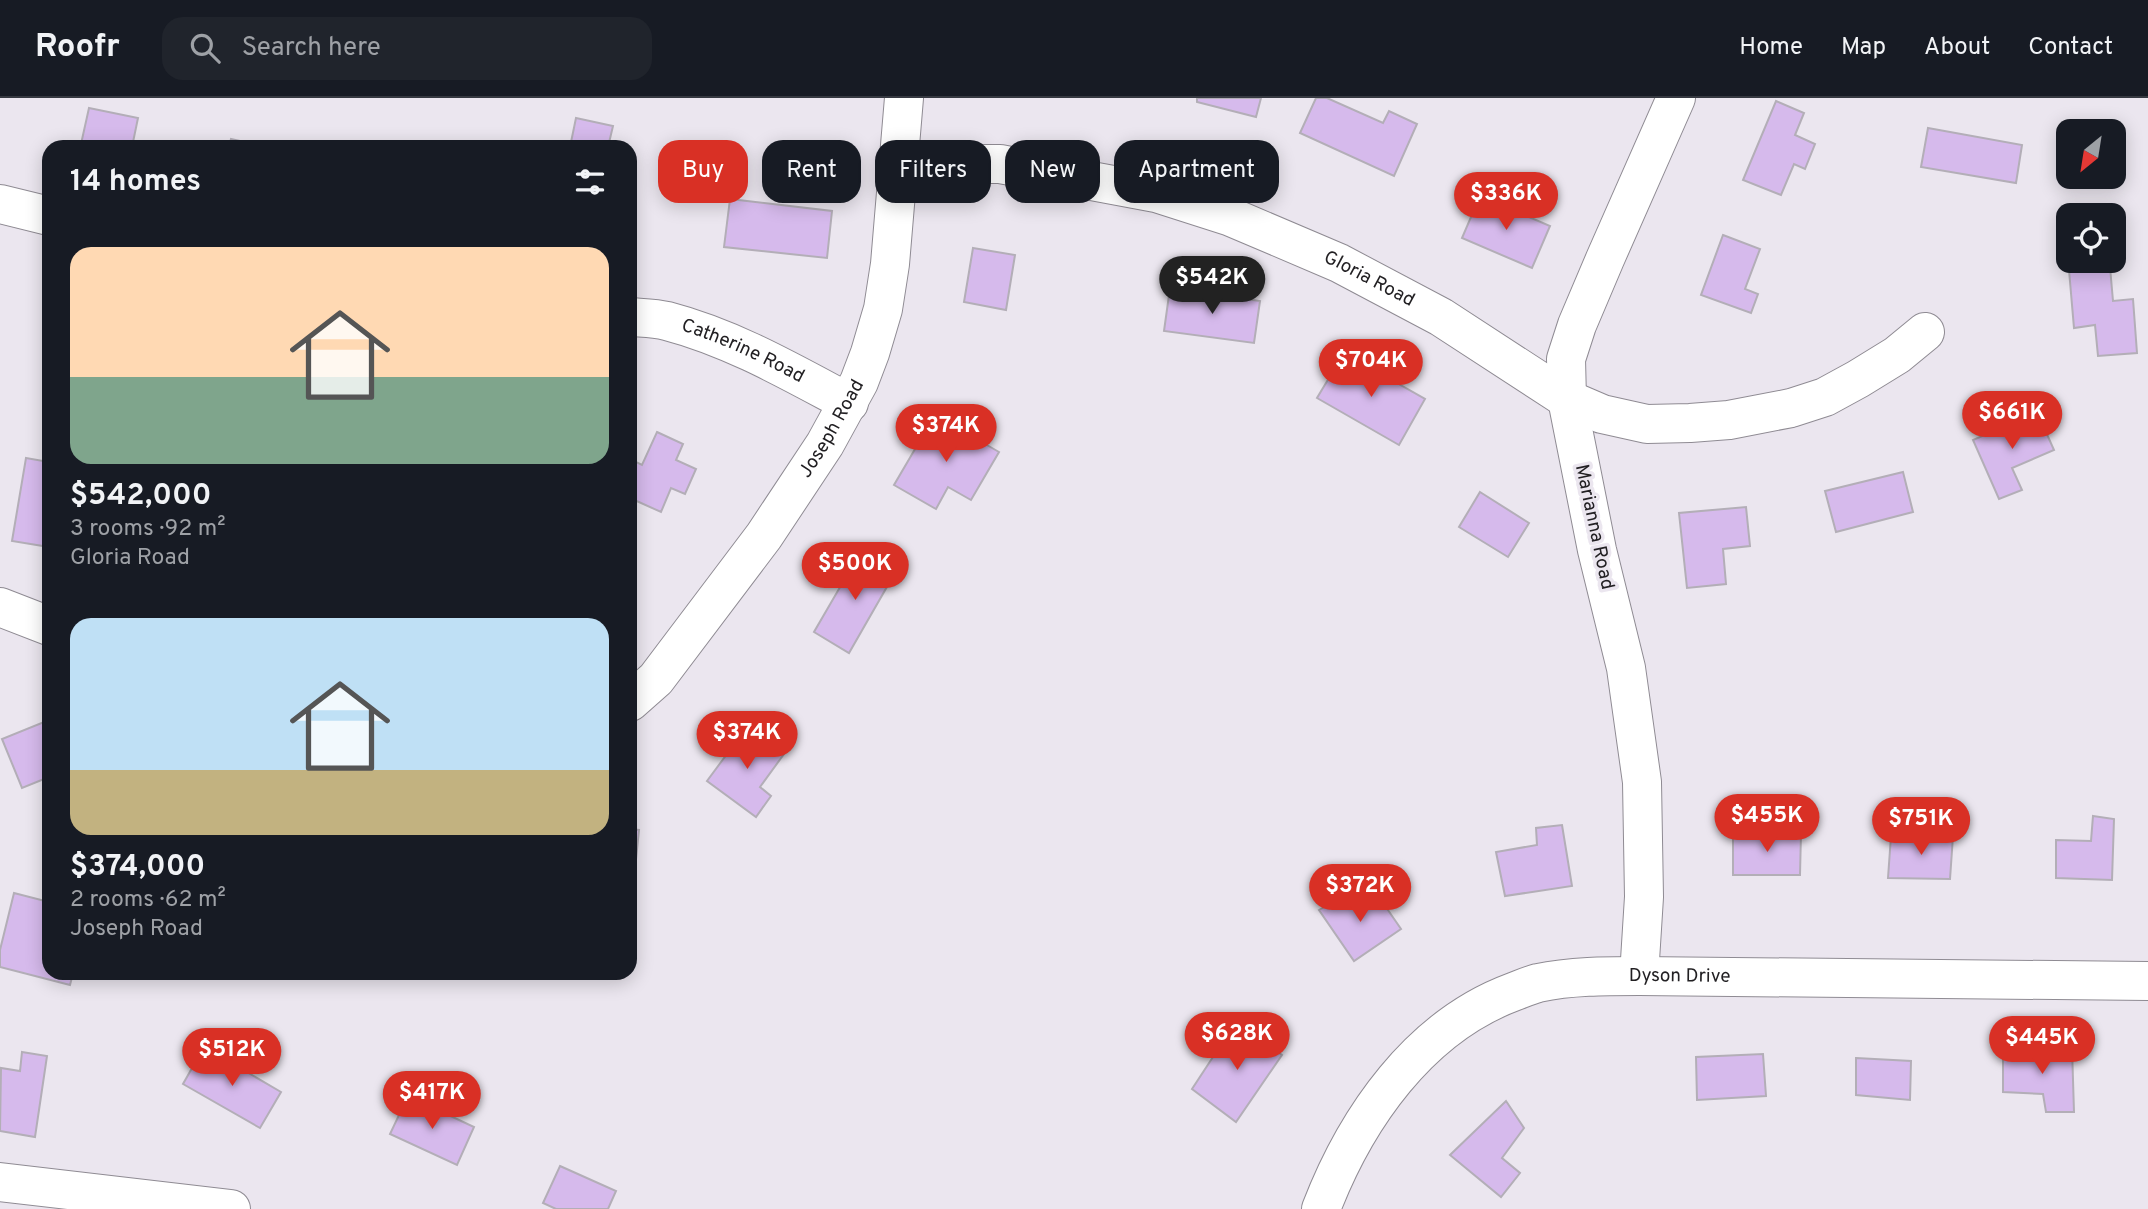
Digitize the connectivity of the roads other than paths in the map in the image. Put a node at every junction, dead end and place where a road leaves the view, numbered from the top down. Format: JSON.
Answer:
{"nodes":[{"id":1,"x":904,"y":98,"type":"edge"},
{"id":2,"x":1676,"y":98,"type":"edge"},
{"id":3,"x":901,"y":140,"type":"edge"},
{"id":4,"x":991,"y":164,"type":"edge"},
{"id":5,"x":895,"y":203,"type":"edge"},
{"id":6,"x":0,"y":204,"type":"edge"},
{"id":7,"x":42,"y":214,"type":"edge"},
{"id":8,"x":637,"y":318,"type":"edge"},
{"id":9,"x":1925,"y":332,"type":"dead end"},
{"id":10,"x":1567,"y":400,"type":"junction"},
{"id":11,"x":849,"y":403,"type":"junction"},
{"id":12,"x":0,"y":607,"type":"edge"},
{"id":13,"x":42,"y":623,"type":"edge"},
{"id":14,"x":637,"y":696,"type":"edge"},
{"id":15,"x":1639,"y":976,"type":"junction"},
{"id":16,"x":2148,"y":981,"type":"edge"},
{"id":17,"x":0,"y":1182,"type":"edge"},
{"id":18,"x":231,"y":1209,"type":"edge"},
{"id":19,"x":1321,"y":1209,"type":"edge"}],
"edges":[{"from":1,"to":3,"type":"street","name":"Joseph Road"},
{"from":2,"to":10,"type":"street","name":"Marianna Road"},
{"from":4,"to":10,"type":"street","name":"Gloria Road"},
{"from":5,"to":11,"type":"street","name":"Joseph Road"},
{"from":6,"to":7,"type":"street"},
{"from":8,"to":11,"type":"street","name":"Catherine Road"},
{"from":9,"to":10,"type":"street","name":"Gloria Road"},
{"from":10,"to":15,"type":"street","name":"Marianna Road"},
{"from":11,"to":14,"type":"street","name":"Joseph Road"},
{"from":12,"to":13,"type":"street"},
{"from":15,"to":16,"type":"street","name":"Dyson Drive"},
{"from":15,"to":19,"type":"street","name":"Dyson Drive"},
{"from":17,"to":18,"type":"street"}]}
